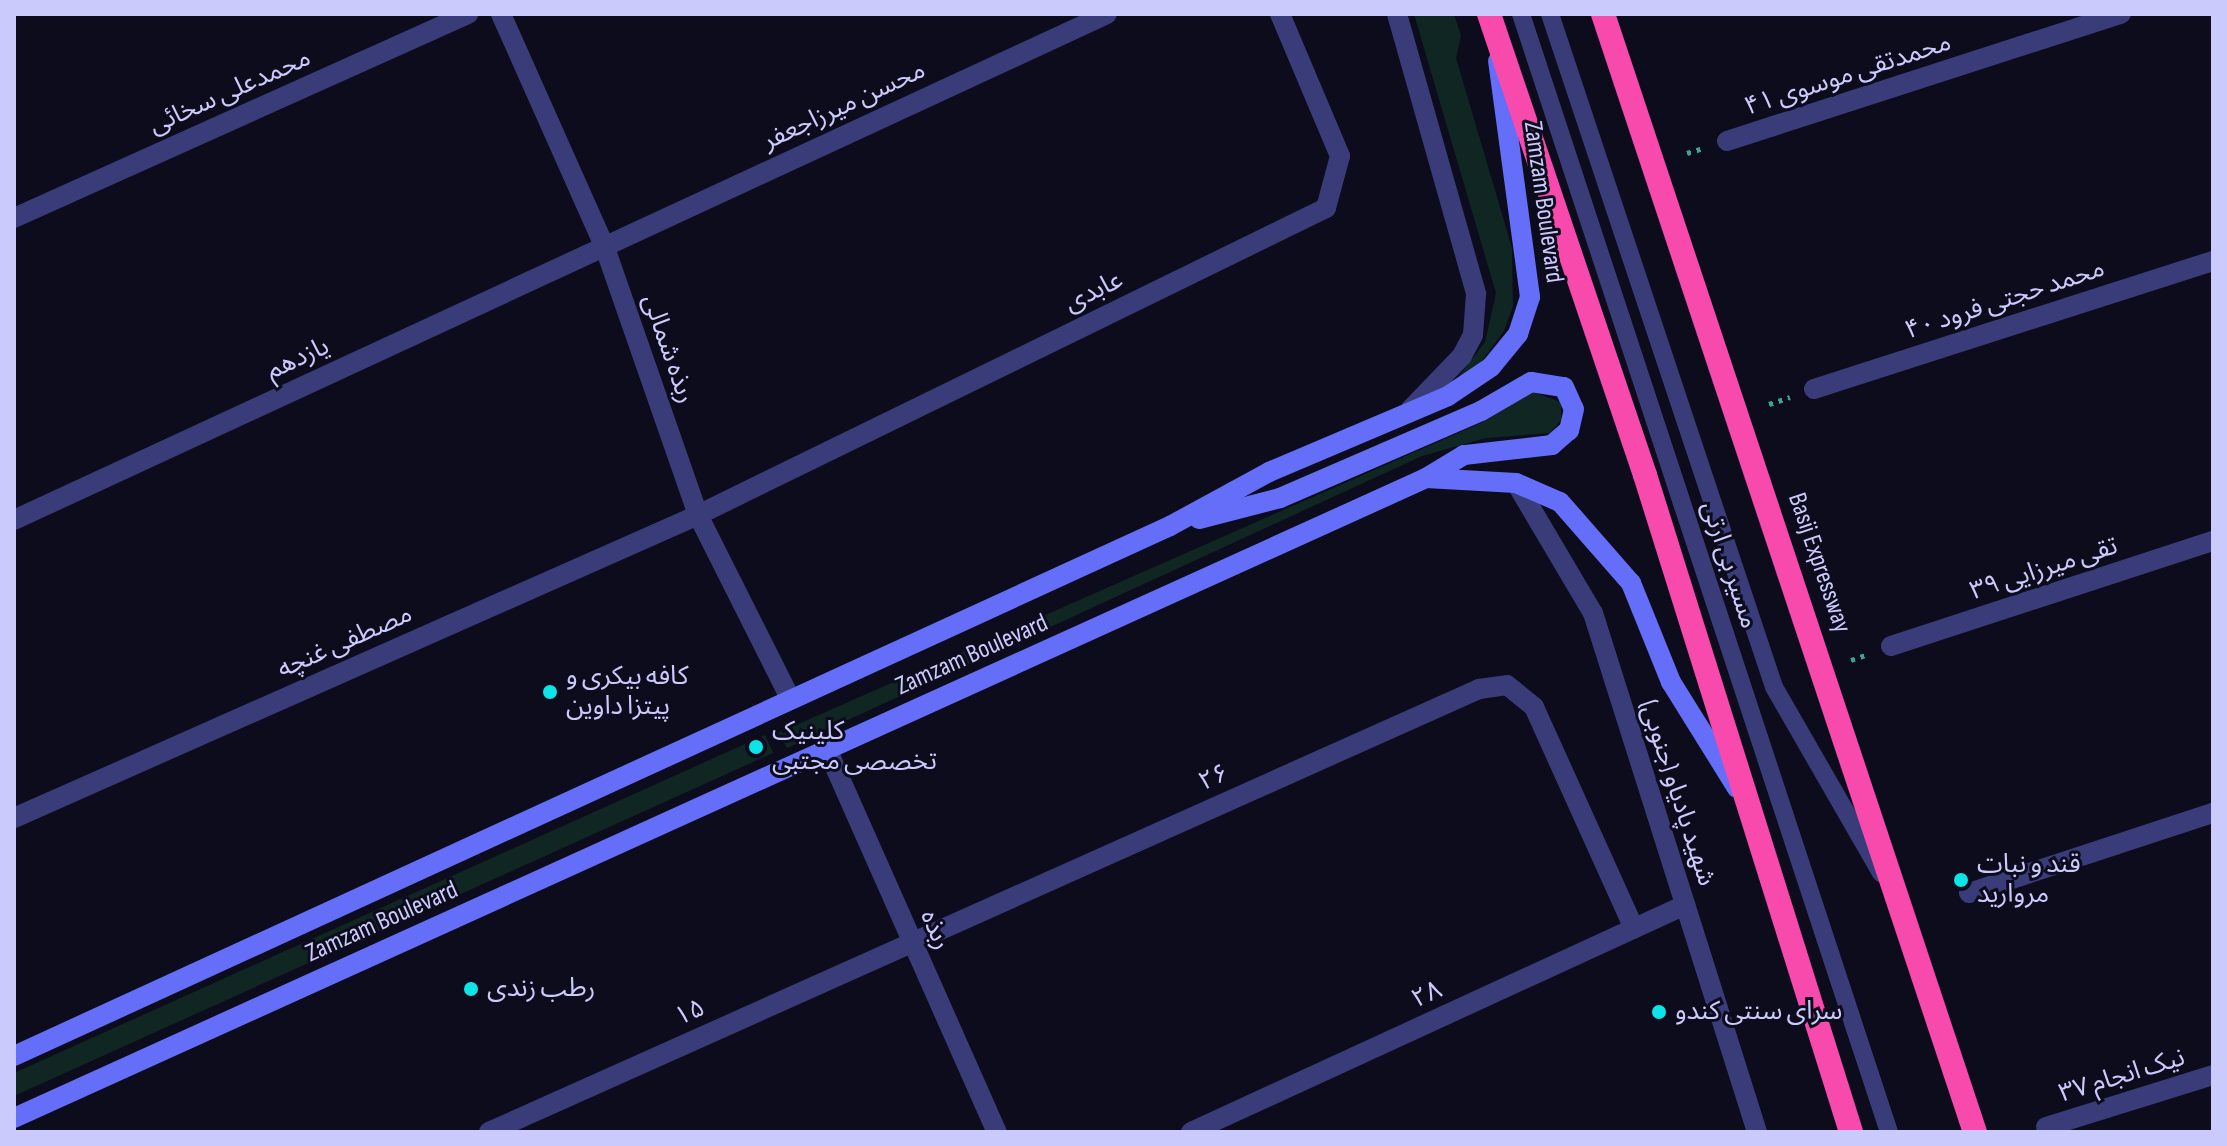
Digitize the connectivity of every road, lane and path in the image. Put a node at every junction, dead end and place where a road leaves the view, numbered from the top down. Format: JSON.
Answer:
{"nodes":[{"id":1,"x":468,"y":14,"type":"edge"},
{"id":2,"x":501,"y":14,"type":"edge"},
{"id":3,"x":1107,"y":14,"type":"edge"},
{"id":4,"x":1280,"y":14,"type":"edge"},
{"id":5,"x":1397,"y":14,"type":"edge"},
{"id":6,"x":1521,"y":14,"type":"edge"},
{"id":7,"x":1550,"y":14,"type":"edge"},
{"id":8,"x":1603,"y":14,"type":"edge"},
{"id":9,"x":2121,"y":14,"type":"edge"},
{"id":10,"x":1492,"y":24,"type":"edge"},
{"id":11,"x":1727,"y":141,"type":"dead end"},
{"id":12,"x":14,"y":218,"type":"edge"},
{"id":13,"x":604,"y":245,"type":"junction"},
{"id":14,"x":2213,"y":261,"type":"edge"},
{"id":15,"x":1814,"y":389,"type":"dead end"},
{"id":16,"x":1405,"y":414,"type":"junction"},
{"id":17,"x":1426,"y":478,"type":"junction"},
{"id":18,"x":1516,"y":483,"type":"junction"},
{"id":19,"x":698,"y":515,"type":"junction"},
{"id":20,"x":14,"y":520,"type":"edge"},
{"id":21,"x":1170,"y":526,"type":"junction"},
{"id":22,"x":2213,"y":541,"type":"edge"},
{"id":23,"x":1891,"y":646,"type":"dead end"},
{"id":24,"x":790,"y":698,"type":"junction"},
{"id":25,"x":827,"y":749,"type":"junction"},
{"id":26,"x":1739,"y":792,"type":"junction"},
{"id":27,"x":2213,"y":813,"type":"edge"},
{"id":28,"x":14,"y":818,"type":"edge"},
{"id":29,"x":1969,"y":893,"type":"dead end"},
{"id":30,"x":1685,"y":905,"type":"junction"},
{"id":31,"x":1906,"y":917,"type":"junction"},
{"id":32,"x":1634,"y":928,"type":"junction"},
{"id":33,"x":912,"y":941,"type":"junction"},
{"id":34,"x":14,"y":1056,"type":"edge"},
{"id":35,"x":2213,"y":1075,"type":"edge"},
{"id":36,"x":14,"y":1118,"type":"edge"},
{"id":37,"x":2046,"y":1127,"type":"dead end"},
{"id":38,"x":489,"y":1132,"type":"edge"},
{"id":39,"x":997,"y":1132,"type":"edge"},
{"id":40,"x":1191,"y":1132,"type":"edge"},
{"id":41,"x":1757,"y":1132,"type":"edge"},
{"id":42,"x":1851,"y":1132,"type":"edge"},
{"id":43,"x":1889,"y":1132,"type":"edge"},
{"id":44,"x":1975,"y":1132,"type":"edge"}],
"edges":[{"from":1,"to":12,"type":"street","name":"محمدعلی سخائی"},
{"from":2,"to":13,"type":"street","name":"ربذه شمالی"},
{"from":3,"to":13,"type":"street","name":"محسن میرزاجعفر"},
{"from":4,"to":19,"type":"street","name":"عابدی"},
{"from":5,"to":16,"type":"street"},
{"from":6,"to":43,"type":"lane","name":"مسیر بی ارتی"},
{"from":7,"to":31,"type":"lane","name":"مسیر بی ارتی"},
{"from":8,"to":31,"type":"highway","name":"Basij Expressway"},
{"from":9,"to":11,"type":"street","name":"محمدتقی موسوی ۴۱"},
{"from":10,"to":16,"type":"main road","name":"Zamzam Boulevard"},
{"from":10,"to":26,"type":"highway"},
{"from":13,"to":19,"type":"street","name":"ربذه شمالی"},
{"from":13,"to":20,"type":"street","name":"یازدهم"},
{"from":14,"to":15,"type":"street","name":"محمد حجتی فرود ۴۰"},
{"from":16,"to":21,"type":"main road","name":"Zamzam Boulevard"},
{"from":17,"to":18,"type":"main road","name":"Zamzam Boulevard"},
{"from":17,"to":21,"type":"main road"},
{"from":17,"to":25,"type":"main road","name":"Zamzam Boulevard"},
{"from":18,"to":26,"type":"main road","name":"Zamzam Boulevard"},
{"from":18,"to":30,"type":"street","name":"شهید پادیاو (جنوبی)"},
{"from":19,"to":24,"type":"street","name":"ربذه شمالی"},
{"from":19,"to":28,"type":"street","name":"مصطفی غنچه"},
{"from":21,"to":24,"type":"main road","name":"Zamzam Boulevard"},
{"from":22,"to":23,"type":"street","name":"تقی میرزایی ۳۹"},
{"from":24,"to":34,"type":"main road","name":"Zamzam Boulevard"},
{"from":25,"to":33,"type":"street","name":"ربذه"},
{"from":25,"to":36,"type":"main road","name":"Zamzam Boulevard"},
{"from":26,"to":42,"type":"highway"},
{"from":27,"to":29,"type":"street"},
{"from":30,"to":32,"type":"street","name":"۲۸"},
{"from":30,"to":41,"type":"street","name":"شهید پادیاو (جنوبی)"},
{"from":31,"to":44,"type":"highway","name":"Basij Expressway"},
{"from":32,"to":33,"type":"street","name":"۲۶"},
{"from":32,"to":40,"type":"street","name":"۲۸"},
{"from":33,"to":38,"type":"street","name":"۱۵"},
{"from":33,"to":39,"type":"street","name":"ربذه"},
{"from":35,"to":37,"type":"street","name":"نیک انجام ۳۷"}]}
